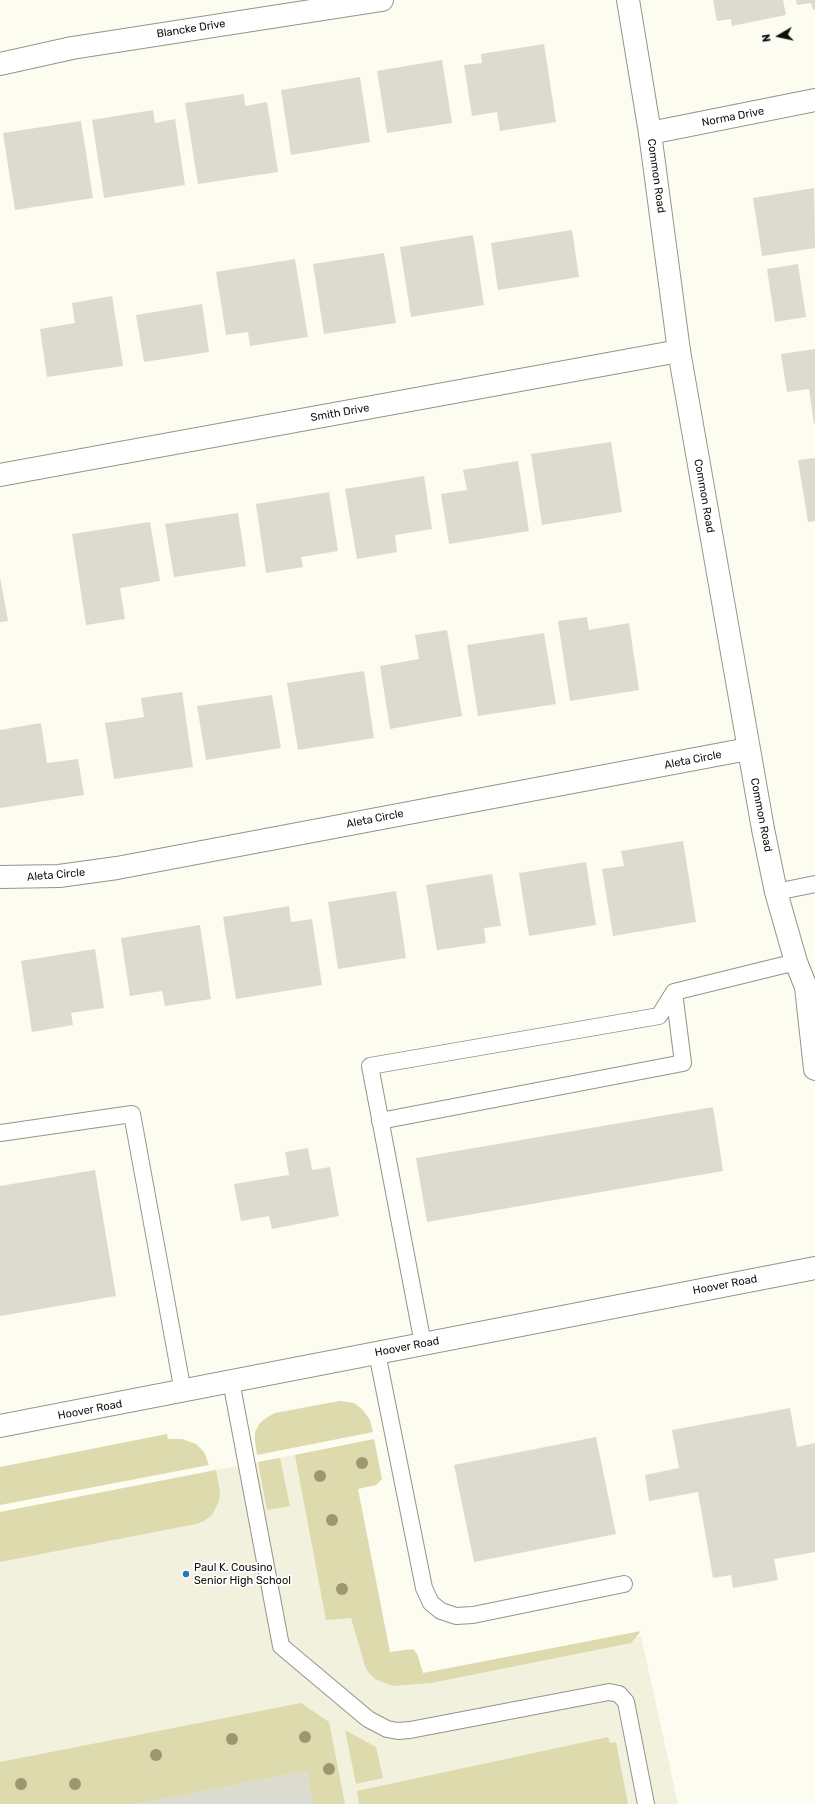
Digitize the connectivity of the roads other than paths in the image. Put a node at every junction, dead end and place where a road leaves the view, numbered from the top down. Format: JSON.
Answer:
{"nodes":[{"id":1,"x":382,"y":0,"type":"edge"},
{"id":2,"x":628,"y":0,"type":"edge"},
{"id":3,"x":0,"y":64,"type":"edge"},
{"id":4,"x":815,"y":100,"type":"edge"},
{"id":5,"x":650,"y":133,"type":"junction"},
{"id":6,"x":680,"y":351,"type":"junction"},
{"id":7,"x":0,"y":475,"type":"edge"},
{"id":8,"x":748,"y":749,"type":"junction"},
{"id":9,"x":0,"y":877,"type":"edge"},
{"id":10,"x":815,"y":884,"type":"edge"},
{"id":11,"x":776,"y":892,"type":"junction"},
{"id":12,"x":796,"y":962,"type":"junction"},
{"id":13,"x":674,"y":992,"type":"junction"},
{"id":14,"x":810,"y":994,"type":"edge"},
{"id":15,"x":815,"y":1070,"type":"edge"},
{"id":16,"x":380,"y":1121,"type":"junction"},
{"id":17,"x":0,"y":1133,"type":"edge"},
{"id":18,"x":815,"y":1268,"type":"edge"},
{"id":19,"x":423,"y":1344,"type":"junction"},
{"id":20,"x":377,"y":1353,"type":"junction"},
{"id":21,"x":231,"y":1381,"type":"junction"},
{"id":22,"x":183,"y":1392,"type":"junction"},
{"id":23,"x":0,"y":1426,"type":"edge"},
{"id":24,"x":624,"y":1584,"type":"dead end"},
{"id":25,"x":646,"y":1804,"type":"edge"}],
"edges":[{"from":1,"to":3,"type":"street","name":"Blancke Drive"},
{"from":2,"to":5,"type":"street","name":"Common Road"},
{"from":4,"to":5,"type":"street","name":"Norma Drive"},
{"from":5,"to":6,"type":"street","name":"Common Road"},
{"from":6,"to":7,"type":"street","name":"Smith Drive"},
{"from":6,"to":8,"type":"street","name":"Common Road"},
{"from":8,"to":9,"type":"street","name":"Aleta Circle"},
{"from":8,"to":11,"type":"street","name":"Common Road"},
{"from":10,"to":11,"type":"lane"},
{"from":11,"to":12,"type":"street","name":"Common Road"},
{"from":12,"to":13,"type":"lane"},
{"from":12,"to":14,"type":"street","name":"Common Road"},
{"from":13,"to":16,"type":"lane"},
{"from":13,"to":16,"type":"lane"},
{"from":14,"to":15,"type":"street","name":"Common Road"},
{"from":16,"to":19,"type":"lane"},
{"from":17,"to":22,"type":"lane"},
{"from":18,"to":19,"type":"street","name":"Hoover Road"},
{"from":19,"to":20,"type":"street","name":"Hoover Road"},
{"from":20,"to":21,"type":"street","name":"Hoover Road"},
{"from":20,"to":24,"type":"lane"},
{"from":21,"to":22,"type":"street","name":"Hoover Road"},
{"from":21,"to":25,"type":"lane"},
{"from":22,"to":23,"type":"street","name":"Hoover Road"}]}
